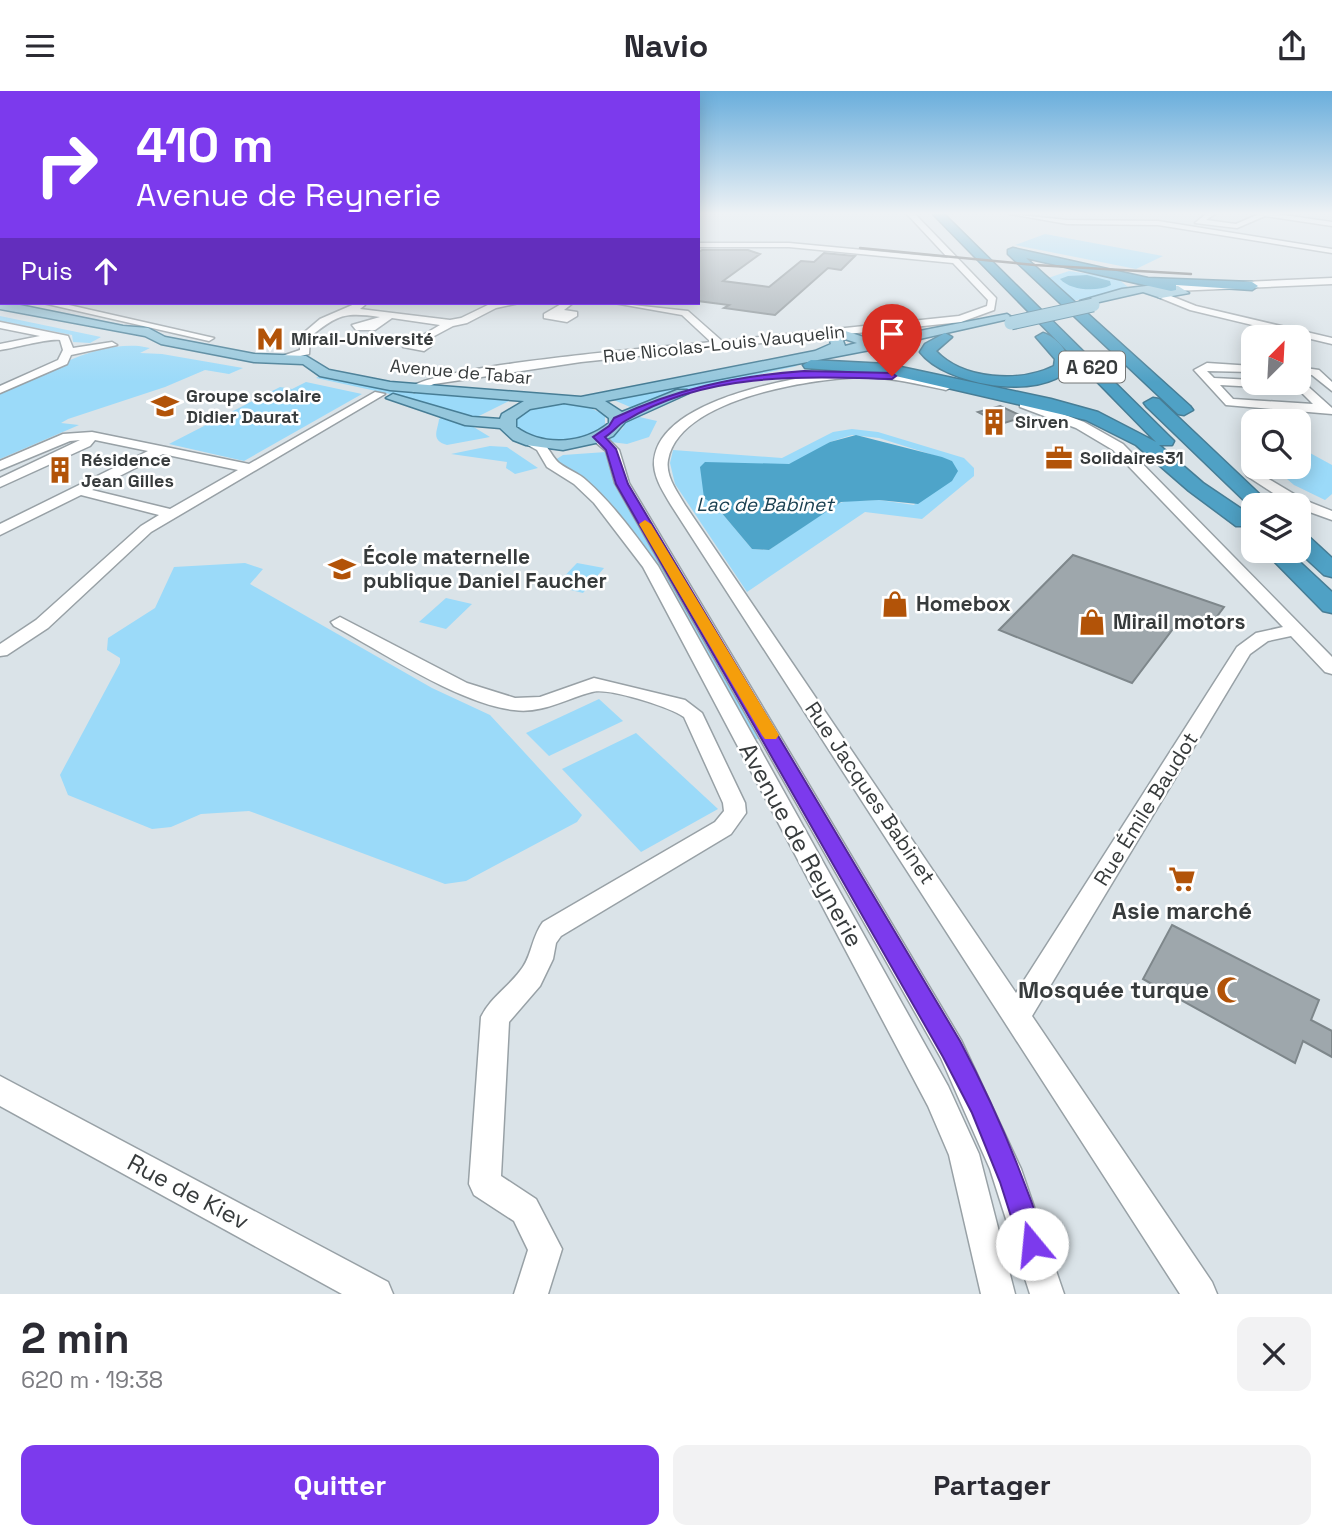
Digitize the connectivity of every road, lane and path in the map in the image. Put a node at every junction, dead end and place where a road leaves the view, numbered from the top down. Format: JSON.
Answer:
{"nodes":[{"id":1,"x":965,"y":270,"type":"edge"},
{"id":2,"x":982,"y":270,"type":"edge"},
{"id":3,"x":994,"y":270,"type":"edge"},
{"id":4,"x":1012,"y":270,"type":"edge"},
{"id":5,"x":1032,"y":270,"type":"edge"},
{"id":6,"x":1069,"y":270,"type":"edge"},
{"id":7,"x":1071,"y":270,"type":"edge"},
{"id":8,"x":1097,"y":270,"type":"edge"},
{"id":9,"x":1124,"y":276,"type":"junction"},
{"id":10,"x":1043,"y":279,"type":"junction"},
{"id":11,"x":1332,"y":283,"type":"edge"},
{"id":12,"x":1252,"y":286,"type":"junction"},
{"id":13,"x":1165,"y":291,"type":"junction"},
{"id":14,"x":1121,"y":294,"type":"junction"},
{"id":15,"x":1089,"y":303,"type":"junction"},
{"id":16,"x":0,"y":305,"type":"edge"},
{"id":17,"x":360,"y":305,"type":"edge"},
{"id":18,"x":495,"y":305,"type":"edge"},
{"id":19,"x":566,"y":305,"type":"edge"},
{"id":20,"x":631,"y":305,"type":"edge"},
{"id":21,"x":1190,"y":307,"type":"junction"},
{"id":22,"x":50,"y":309,"type":"edge"},
{"id":23,"x":409,"y":309,"type":"dead end"},
{"id":24,"x":349,"y":310,"type":"junction"},
{"id":25,"x":554,"y":312,"type":"dead end"},
{"id":26,"x":0,"y":313,"type":"edge"},
{"id":27,"x":395,"y":315,"type":"junction"},
{"id":28,"x":1009,"y":321,"type":"junction"},
{"id":29,"x":450,"y":323,"type":"junction"},
{"id":30,"x":0,"y":325,"type":"edge"},
{"id":31,"x":371,"y":325,"type":"dead end"},
{"id":32,"x":311,"y":330,"type":"junction"},
{"id":33,"x":134,"y":331,"type":"junction"},
{"id":34,"x":839,"y":333,"type":"junction"},
{"id":35,"x":50,"y":335,"type":"junction"},
{"id":36,"x":951,"y":336,"type":"junction"},
{"id":37,"x":108,"y":340,"type":"junction"},
{"id":38,"x":1332,"y":341,"type":"edge"},
{"id":39,"x":209,"y":344,"type":"junction"},
{"id":40,"x":415,"y":344,"type":"dead end"},
{"id":41,"x":719,"y":344,"type":"junction"},
{"id":42,"x":0,"y":347,"type":"edge"},
{"id":43,"x":882,"y":348,"type":"junction"},
{"id":44,"x":68,"y":350,"type":"junction"},
{"id":45,"x":283,"y":359,"type":"junction"},
{"id":46,"x":811,"y":362,"type":"junction"},
{"id":47,"x":1241,"y":369,"type":"edge"},
{"id":48,"x":307,"y":371,"type":"junction"},
{"id":49,"x":1311,"y":372,"type":"edge"},
{"id":50,"x":1315,"y":372,"type":"junction"},
{"id":51,"x":1332,"y":372,"type":"edge"},
{"id":52,"x":959,"y":373,"type":"junction"},
{"id":53,"x":271,"y":375,"type":"dead end"},
{"id":54,"x":836,"y":376,"type":"junction"},
{"id":55,"x":758,"y":377,"type":"junction"},
{"id":56,"x":1209,"y":381,"type":"junction"},
{"id":57,"x":1241,"y":382,"type":"edge"},
{"id":58,"x":1332,"y":388,"type":"edge"},
{"id":59,"x":414,"y":389,"type":"junction"},
{"id":60,"x":0,"y":390,"type":"edge"},
{"id":61,"x":379,"y":394,"type":"junction"},
{"id":62,"x":1311,"y":395,"type":"edge"},
{"id":63,"x":557,"y":399,"type":"junction"},
{"id":64,"x":586,"y":400,"type":"junction"},
{"id":65,"x":1328,"y":411,"type":"edge"},
{"id":66,"x":617,"y":420,"type":"junction"},
{"id":67,"x":506,"y":424,"type":"junction"},
{"id":68,"x":92,"y":436,"type":"junction"},
{"id":69,"x":598,"y":437,"type":"junction"},
{"id":70,"x":531,"y":441,"type":"junction"},
{"id":71,"x":161,"y":450,"type":"junction"},
{"id":72,"x":1241,"y":463,"type":"edge"},
{"id":73,"x":0,"y":466,"type":"edge"},
{"id":74,"x":249,"y":468,"type":"junction"},
{"id":75,"x":1258,"y":479,"type":"edge"},
{"id":76,"x":1261,"y":479,"type":"edge"},
{"id":77,"x":0,"y":483,"type":"edge"},
{"id":78,"x":80,"y":491,"type":"junction"},
{"id":79,"x":1248,"y":493,"type":"edge"},
{"id":80,"x":1273,"y":493,"type":"edge"},
{"id":81,"x":172,"y":514,"type":"junction"},
{"id":82,"x":1332,"y":516,"type":"edge"},
{"id":83,"x":1241,"y":518,"type":"edge"},
{"id":84,"x":1241,"y":520,"type":"edge"},
{"id":85,"x":1311,"y":529,"type":"edge"},
{"id":86,"x":0,"y":530,"type":"edge"},
{"id":87,"x":1332,"y":548,"type":"edge"},
{"id":88,"x":1311,"y":551,"type":"edge"},
{"id":89,"x":1287,"y":563,"type":"edge"},
{"id":90,"x":1332,"y":571,"type":"edge"},
{"id":91,"x":1332,"y":606,"type":"edge"},
{"id":92,"x":340,"y":622,"type":"dead end"},
{"id":93,"x":1295,"y":630,"type":"junction"},
{"id":94,"x":0,"y":651,"type":"edge"},
{"id":95,"x":1332,"y":668,"type":"edge"},
{"id":96,"x":1017,"y":1015,"type":"junction"},
{"id":97,"x":0,"y":1090,"type":"edge"},
{"id":98,"x":376,"y":1294,"type":"edge"},
{"id":99,"x":531,"y":1294,"type":"edge"},
{"id":100,"x":998,"y":1294,"type":"edge"},
{"id":101,"x":1047,"y":1294,"type":"edge"},
{"id":102,"x":1200,"y":1294,"type":"edge"}],
"edges":[{"from":1,"to":34,"type":"street","name":"Rue Nicolas-Louis Vauquelin"},
{"from":2,"to":52,"type":"highway"},
{"from":3,"to":83,"type":"highway","number":"A 620"},
{"from":4,"to":79,"type":"highway","number":"A 620"},
{"from":5,"to":10,"type":"highway"},
{"from":6,"to":10,"type":"highway"},
{"from":7,"to":9,"type":"highway"},
{"from":8,"to":9,"type":"highway"},
{"from":9,"to":12,"type":"highway"},
{"from":9,"to":13,"type":"highway"},
{"from":9,"to":13,"type":"highway"},
{"from":9,"to":14,"type":"highway"},
{"from":10,"to":72,"type":"highway"},
{"from":11,"to":12,"type":"street"},
{"from":11,"to":13,"type":"street"},
{"from":12,"to":13,"type":"street"},
{"from":13,"to":14,"type":"main road"},
{"from":13,"to":15,"type":"main road"},
{"from":13,"to":21,"type":"street"},
{"from":13,"to":21,"type":"street"},
{"from":14,"to":15,"type":"main road"},
{"from":15,"to":28,"type":"main road","bridge":true},
{"from":15,"to":28,"type":"main road","bridge":true},
{"from":16,"to":22,"type":"main road","name":"Avenue de Tabar"},
{"from":17,"to":24,"type":"street"},
{"from":18,"to":29,"type":"street"},
{"from":19,"to":25,"type":"street"},
{"from":20,"to":41,"type":"street"},
{"from":21,"to":38,"type":"street"},
{"from":22,"to":33,"type":"main road","name":"Avenue de Tabar"},
{"from":22,"to":39,"type":"street"},
{"from":23,"to":27,"type":"street"},
{"from":24,"to":27,"type":"street"},
{"from":24,"to":32,"type":"street"},
{"from":26,"to":37,"type":"main road"},
{"from":27,"to":29,"type":"street"},
{"from":27,"to":31,"type":"street"},
{"from":28,"to":36,"type":"main road"},
{"from":28,"to":43,"type":"main road"},
{"from":29,"to":40,"type":"street"},
{"from":30,"to":35,"type":"street"},
{"from":32,"to":45,"type":"street"},
{"from":32,"to":48,"type":"street"},
{"from":33,"to":37,"type":"main road"},
{"from":33,"to":39,"type":"main road","name":"Avenue de Tabar"},
{"from":34,"to":41,"type":"street","name":"Rue Nicolas-Louis Vauquelin"},
{"from":34,"to":43,"type":"main road"},
{"from":34,"to":46,"type":"main road"},
{"from":35,"to":42,"type":"street"},
{"from":35,"to":44,"type":"street"},
{"from":36,"to":43,"type":"main road"},
{"from":36,"to":52,"type":"highway"},
{"from":37,"to":44,"type":"street"},
{"from":37,"to":53,"type":"main road"},
{"from":39,"to":45,"type":"main road","name":"Avenue de Tabar"},
{"from":41,"to":59,"type":"street","name":"Rue Nicolas-Louis Vauquelin"},
{"from":43,"to":46,"type":"main road"},
{"from":43,"to":52,"type":"highway"},
{"from":44,"to":60,"type":"street"},
{"from":45,"to":48,"type":"main road","name":"Avenue de Tabar"},
{"from":46,"to":55,"type":"main road"},
{"from":46,"to":64,"type":"main road"},
{"from":46,"to":84,"type":"highway"},
{"from":47,"to":56,"type":"street"},
{"from":48,"to":59,"type":"main road","name":"Avenue de Tabar"},
{"from":48,"to":61,"type":"main road","name":"Avenue de Tabar"},
{"from":49,"to":50,"type":"street"},
{"from":50,"to":51,"type":"street"},
{"from":50,"to":58,"type":"street"},
{"from":54,"to":55,"type":"street","name":"Rue Jacques Babinet"},
{"from":54,"to":93,"type":"street","name":"Rue Jacques Babinet"},
{"from":54,"to":96,"type":"street","name":"Rue Jacques Babinet"},
{"from":55,"to":66,"type":"main road"},
{"from":56,"to":57,"type":"street"},
{"from":56,"to":65,"type":"street"},
{"from":59,"to":63,"type":"main road","name":"Avenue de Tabar"},
{"from":61,"to":67,"type":"main road","name":"Avenue de Tabar"},
{"from":61,"to":74,"type":"street"},
{"from":62,"to":65,"type":"street"},
{"from":63,"to":64,"type":"main road"},
{"from":63,"to":67,"type":"main road"},
{"from":64,"to":66,"type":"main road"},
{"from":66,"to":69,"type":"main road"},
{"from":67,"to":70,"type":"main road"},
{"from":68,"to":71,"type":"street"},
{"from":68,"to":73,"type":"street"},
{"from":68,"to":77,"type":"street"},
{"from":69,"to":70,"type":"main road"},
{"from":69,"to":101,"type":"street","name":"Avenue de Reynerie"},
{"from":70,"to":100,"type":"street","name":"Avenue de Reynerie"},
{"from":71,"to":74,"type":"street"},
{"from":71,"to":78,"type":"street"},
{"from":74,"to":81,"type":"street"},
{"from":75,"to":80,"type":"highway"},
{"from":76,"to":82,"type":"street"},
{"from":78,"to":81,"type":"street"},
{"from":78,"to":86,"type":"street"},
{"from":81,"to":94,"type":"street"},
{"from":85,"to":87,"type":"highway"},
{"from":88,"to":90,"type":"highway"},
{"from":89,"to":91,"type":"highway"},
{"from":92,"to":99,"type":"street"},
{"from":93,"to":95,"type":"street","name":"Rue Jacques Babinet"},
{"from":93,"to":96,"type":"street","name":"Rue Émile Baudot"},
{"from":96,"to":102,"type":"street","name":"Rue Jacques Babinet"},
{"from":97,"to":98,"type":"street","name":"Rue de Kiev"}]}
